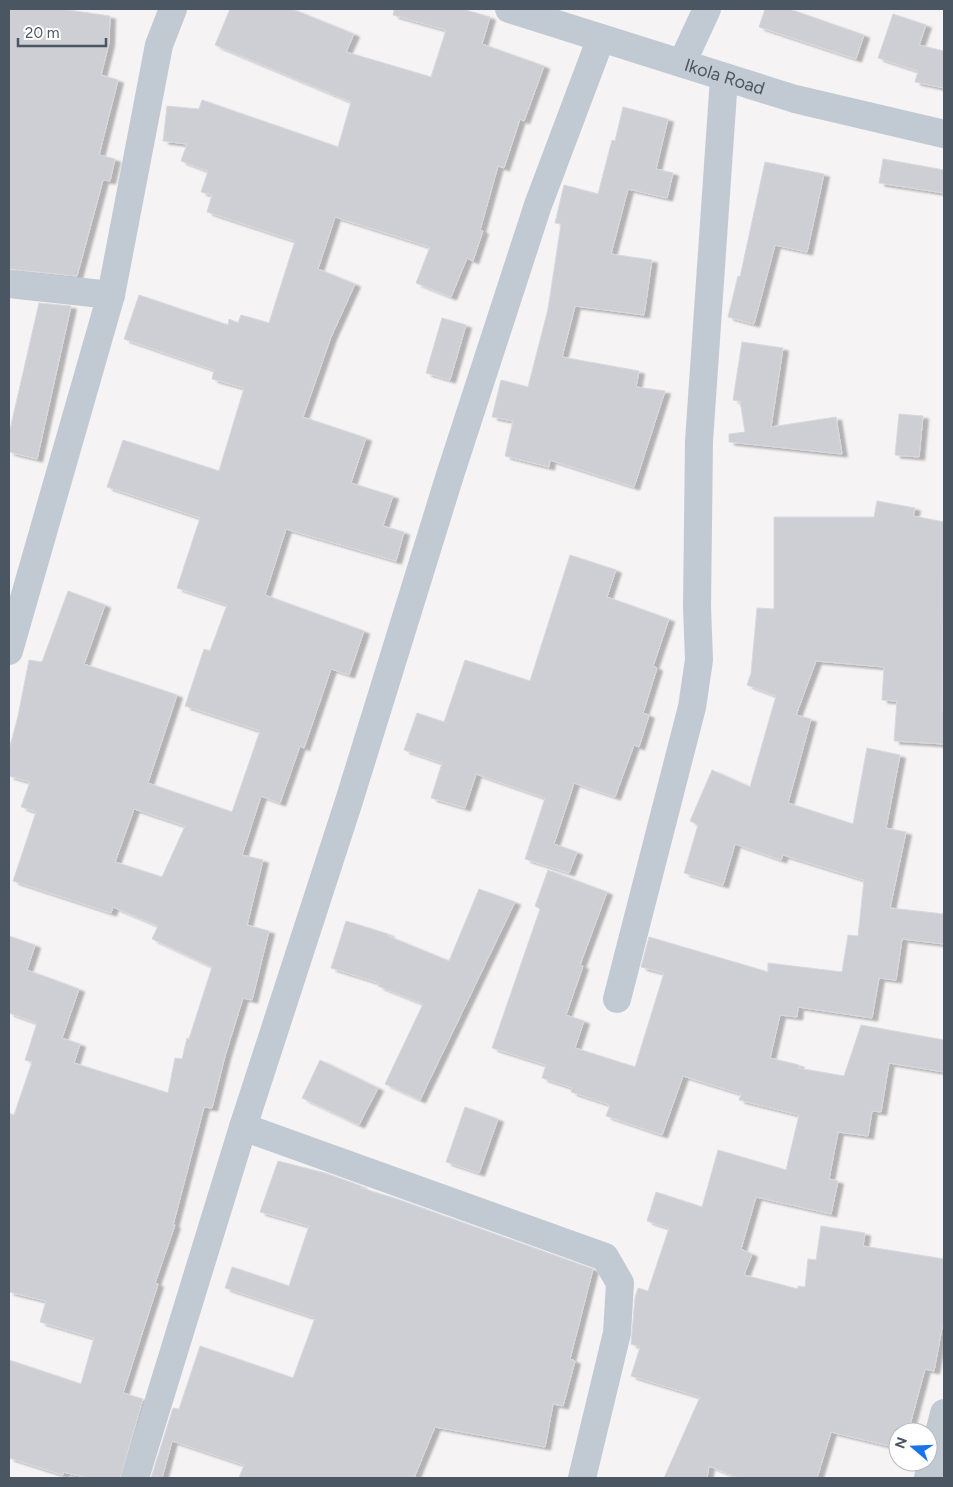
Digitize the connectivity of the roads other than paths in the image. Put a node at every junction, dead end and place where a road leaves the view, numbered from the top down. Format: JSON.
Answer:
{"nodes":[{"id":1,"x":172,"y":9,"type":"edge"},
{"id":2,"x":509,"y":9,"type":"edge"},
{"id":3,"x":707,"y":9,"type":"edge"},
{"id":4,"x":601,"y":38,"type":"junction"},
{"id":5,"x":682,"y":63,"type":"junction"},
{"id":6,"x":724,"y":78,"type":"junction"},
{"id":7,"x":944,"y":134,"type":"edge"},
{"id":8,"x":9,"y":284,"type":"edge"},
{"id":9,"x":110,"y":295,"type":"junction"},
{"id":10,"x":9,"y":651,"type":"edge"},
{"id":11,"x":617,"y":999,"type":"dead end"},
{"id":12,"x":243,"y":1127,"type":"junction"},
{"id":13,"x":944,"y":1413,"type":"edge"},
{"id":14,"x":135,"y":1478,"type":"edge"},
{"id":15,"x":582,"y":1478,"type":"edge"},
{"id":16,"x":928,"y":1478,"type":"edge"}],
"edges":[{"from":1,"to":9,"type":"street"},
{"from":2,"to":4,"type":"street","name":"Ikola Road"},
{"from":3,"to":5,"type":"street"},
{"from":4,"to":5,"type":"street","name":"Ikola Road"},
{"from":4,"to":12,"type":"street"},
{"from":5,"to":6,"type":"street","name":"Ikola Road"},
{"from":6,"to":7,"type":"street","name":"Ikola Road"},
{"from":6,"to":11,"type":"street"},
{"from":8,"to":9,"type":"street"},
{"from":9,"to":10,"type":"street"},
{"from":12,"to":14,"type":"street"},
{"from":12,"to":15,"type":"street"},
{"from":13,"to":16,"type":"street"}]}
